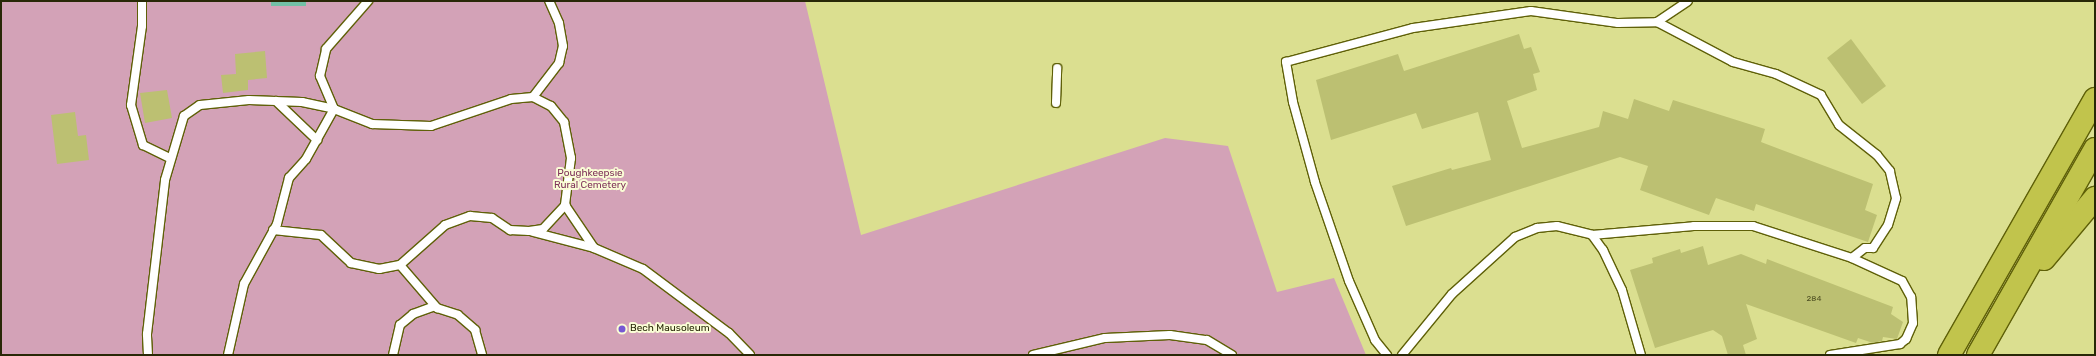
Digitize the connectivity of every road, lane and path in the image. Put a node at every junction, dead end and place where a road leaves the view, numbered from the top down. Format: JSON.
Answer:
{"nodes":[{"id":1,"x":142,"y":1,"type":"edge"},
{"id":2,"x":368,"y":1,"type":"edge"},
{"id":3,"x":549,"y":1,"type":"edge"},
{"id":4,"x":1688,"y":1,"type":"edge"},
{"id":5,"x":1657,"y":22,"type":"junction"},
{"id":6,"x":1057,"y":68,"type":"dead end"},
{"id":7,"x":533,"y":97,"type":"junction"},
{"id":8,"x":2095,"y":99,"type":"edge"},
{"id":9,"x":276,"y":101,"type":"junction"},
{"id":10,"x":1056,"y":103,"type":"dead end"},
{"id":11,"x":334,"y":109,"type":"junction"},
{"id":12,"x":317,"y":140,"type":"junction"},
{"id":13,"x":2095,"y":149,"type":"edge"},
{"id":14,"x":170,"y":158,"type":"junction"},
{"id":15,"x":2095,"y":198,"type":"edge"},
{"id":16,"x":565,"y":205,"type":"junction"},
{"id":17,"x":273,"y":230,"type":"junction"},
{"id":18,"x":529,"y":231,"type":"junction"},
{"id":19,"x":1592,"y":235,"type":"junction"},
{"id":20,"x":594,"y":248,"type":"junction"},
{"id":21,"x":1852,"y":258,"type":"junction"},
{"id":22,"x":400,"y":265,"type":"junction"},
{"id":23,"x":2008,"y":301,"type":"junction"},
{"id":24,"x":435,"y":306,"type":"junction"},
{"id":25,"x":148,"y":355,"type":"edge"},
{"id":26,"x":228,"y":355,"type":"edge"},
{"id":27,"x":393,"y":355,"type":"edge"},
{"id":28,"x":482,"y":355,"type":"edge"},
{"id":29,"x":750,"y":355,"type":"edge"},
{"id":30,"x":1033,"y":355,"type":"edge"},
{"id":31,"x":1232,"y":355,"type":"edge"},
{"id":32,"x":1387,"y":355,"type":"edge"},
{"id":33,"x":1402,"y":355,"type":"edge"},
{"id":34,"x":1641,"y":355,"type":"edge"},
{"id":35,"x":1830,"y":355,"type":"edge"},
{"id":36,"x":1949,"y":355,"type":"edge"},
{"id":37,"x":1978,"y":355,"type":"edge"}],
"edges":[{"from":1,"to":14,"type":"lane"},
{"from":2,"to":11,"type":"lane"},
{"from":3,"to":7,"type":"lane"},
{"from":4,"to":5,"type":"lane"},
{"from":5,"to":21,"type":"lane"},
{"from":5,"to":32,"type":"lane"},
{"from":6,"to":10,"type":"lane"},
{"from":7,"to":11,"type":"lane"},
{"from":7,"to":16,"type":"lane"},
{"from":8,"to":36,"type":"highway"},
{"from":9,"to":11,"type":"lane"},
{"from":9,"to":12,"type":"lane"},
{"from":9,"to":14,"type":"lane"},
{"from":11,"to":12,"type":"lane"},
{"from":12,"to":17,"type":"lane"},
{"from":13,"to":23,"type":"highway"},
{"from":14,"to":25,"type":"lane"},
{"from":15,"to":23,"type":"highway"},
{"from":16,"to":18,"type":"lane"},
{"from":16,"to":20,"type":"lane"},
{"from":17,"to":22,"type":"lane"},
{"from":17,"to":26,"type":"lane"},
{"from":18,"to":20,"type":"lane"},
{"from":18,"to":22,"type":"lane"},
{"from":19,"to":21,"type":"lane"},
{"from":19,"to":33,"type":"lane"},
{"from":19,"to":34,"type":"lane"},
{"from":20,"to":29,"type":"lane"},
{"from":21,"to":35,"type":"lane"},
{"from":22,"to":24,"type":"lane"},
{"from":23,"to":37,"type":"highway"},
{"from":24,"to":27,"type":"lane"},
{"from":24,"to":28,"type":"lane"},
{"from":30,"to":31,"type":"lane"}]}
